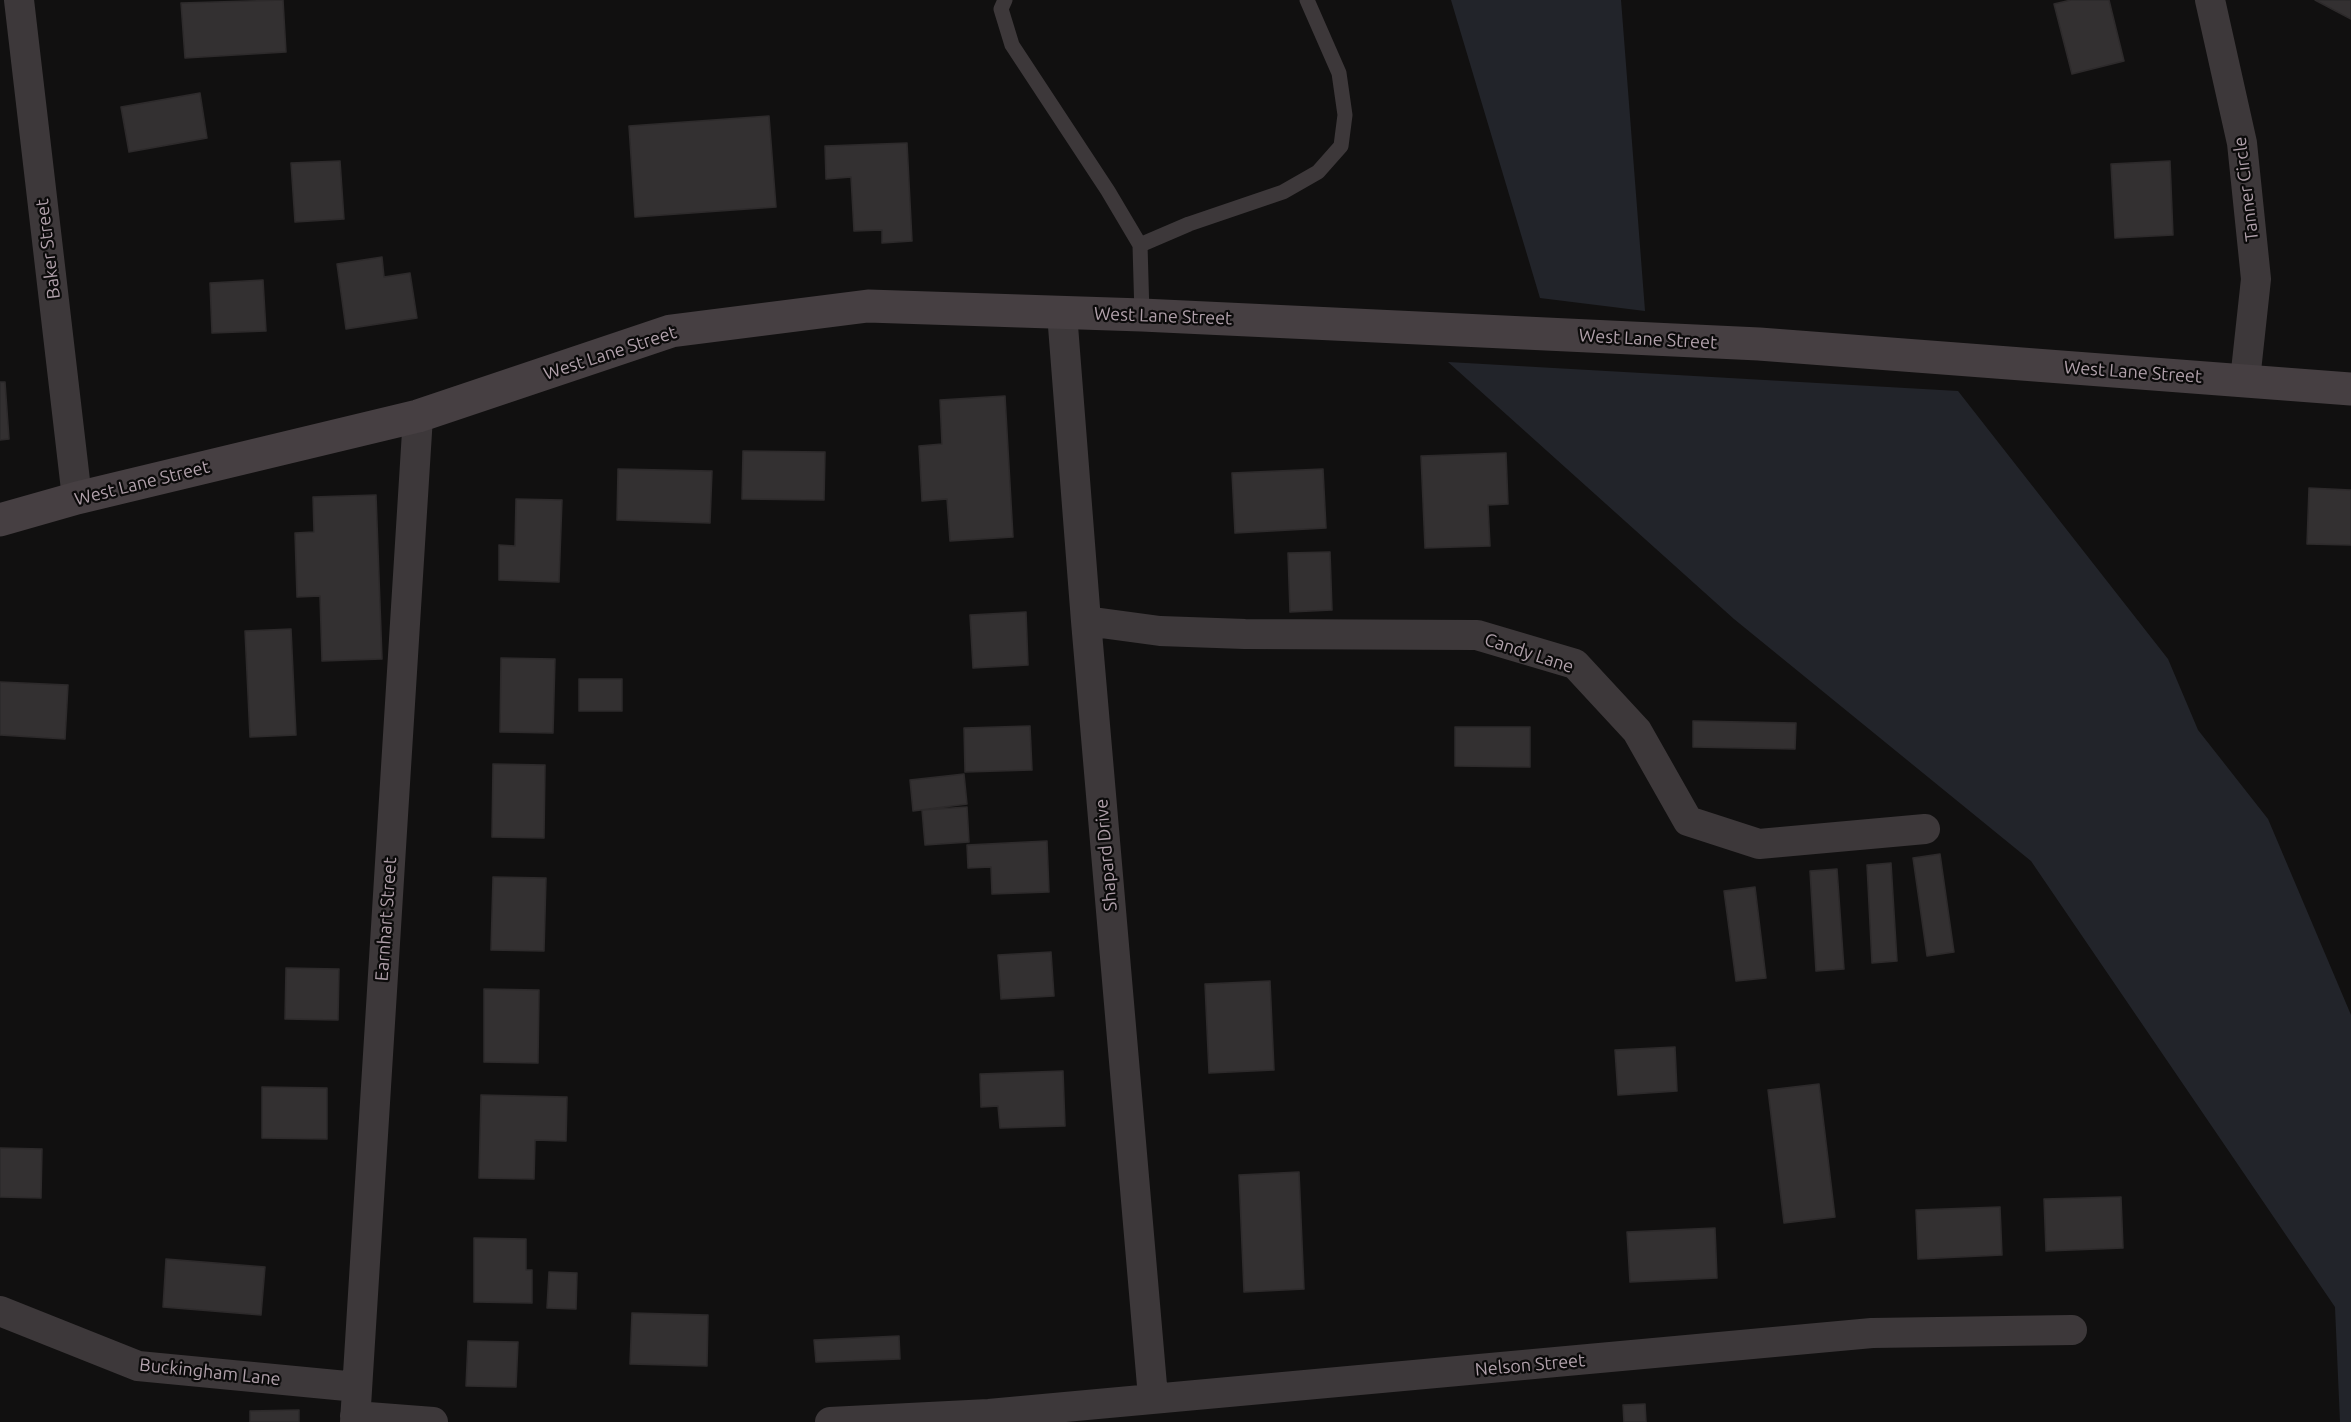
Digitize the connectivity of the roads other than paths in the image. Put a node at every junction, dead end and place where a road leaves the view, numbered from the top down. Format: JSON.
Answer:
{"nodes":[{"id":1,"x":19,"y":0,"type":"edge"},
{"id":2,"x":1005,"y":0,"type":"edge"},
{"id":3,"x":1307,"y":0,"type":"edge"},
{"id":4,"x":2210,"y":0,"type":"edge"},
{"id":5,"x":1140,"y":245,"type":"junction"},
{"id":6,"x":1062,"y":313,"type":"junction"},
{"id":7,"x":1142,"y":315,"type":"junction"},
{"id":8,"x":2245,"y":380,"type":"junction"},
{"id":9,"x":2351,"y":389,"type":"edge"},
{"id":10,"x":418,"y":416,"type":"junction"},
{"id":11,"x":77,"y":498,"type":"junction"},
{"id":12,"x":0,"y":520,"type":"edge"},
{"id":13,"x":1086,"y":621,"type":"junction"},
{"id":14,"x":1925,"y":829,"type":"dead end"},
{"id":15,"x":0,"y":1311,"type":"edge"},
{"id":16,"x":2072,"y":1330,"type":"dead end"},
{"id":17,"x":357,"y":1387,"type":"junction"},
{"id":18,"x":1153,"y":1398,"type":"junction"},
{"id":19,"x":355,"y":1419,"type":"edge"},
{"id":20,"x":433,"y":1422,"type":"edge"},
{"id":21,"x":830,"y":1422,"type":"edge"}],
"edges":[{"from":1,"to":11,"type":"street","name":"Baker Street"},
{"from":2,"to":5,"type":"lane"},
{"from":3,"to":5,"type":"lane"},
{"from":4,"to":8,"type":"street","name":"Tanner Circle"},
{"from":5,"to":7,"type":"lane"},
{"from":6,"to":7,"type":"street","name":"West Lane Street"},
{"from":6,"to":10,"type":"street","name":"West Lane Street"},
{"from":6,"to":13,"type":"street","name":"Shapard Drive"},
{"from":7,"to":8,"type":"street","name":"West Lane Street"},
{"from":8,"to":9,"type":"street","name":"West Lane Street"},
{"from":10,"to":11,"type":"street","name":"West Lane Street"},
{"from":10,"to":17,"type":"street","name":"Earnhart Street"},
{"from":11,"to":12,"type":"street","name":"West Lane Street"},
{"from":13,"to":14,"type":"street","name":"Candy Lane"},
{"from":13,"to":18,"type":"street","name":"Shapard Drive"},
{"from":15,"to":17,"type":"street","name":"Buckingham Lane"},
{"from":16,"to":18,"type":"street","name":"Nelson Street"},
{"from":17,"to":19,"type":"street","name":"Earnhart Street"},
{"from":18,"to":21,"type":"street","name":"Nelson Street"},
{"from":19,"to":20,"type":"street"}]}
